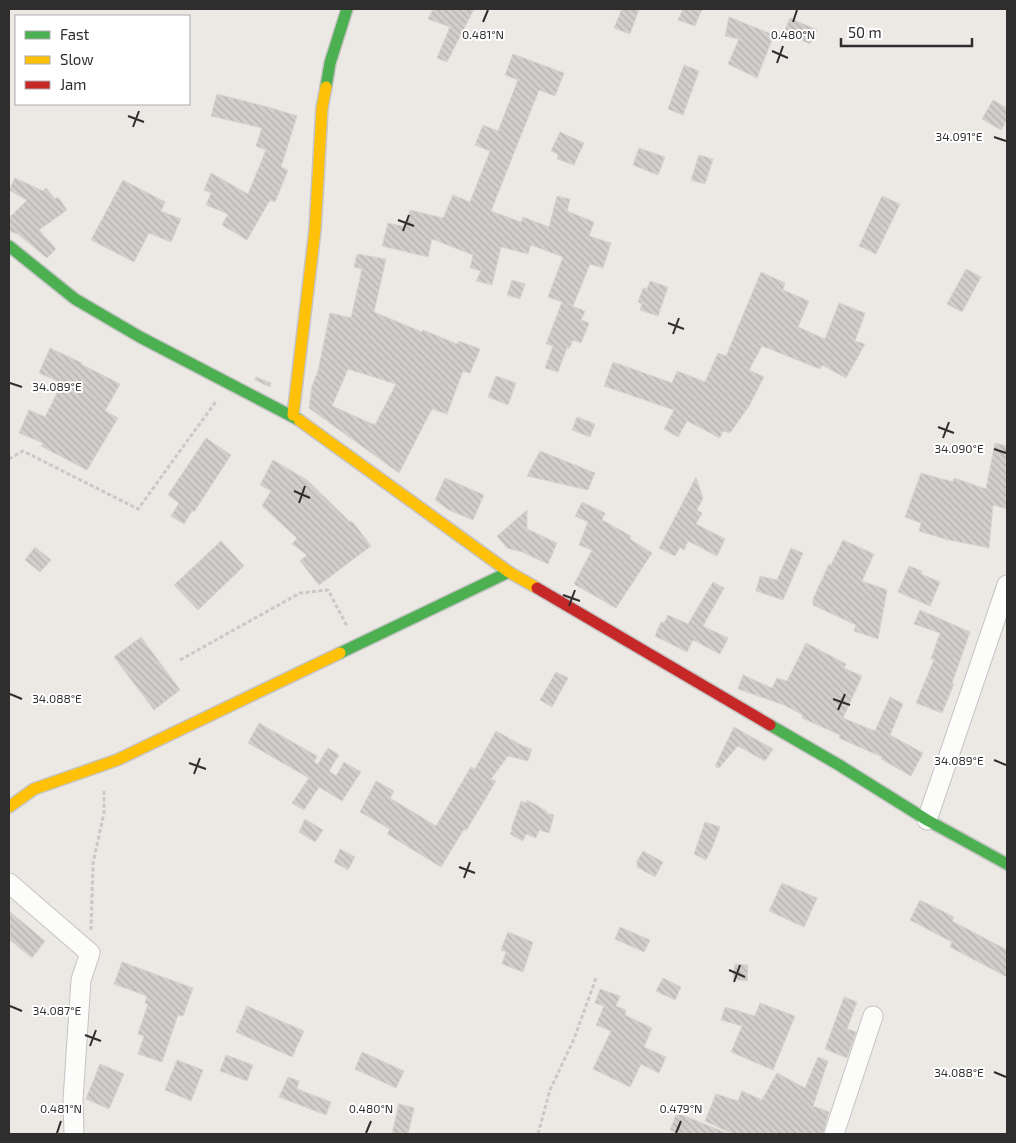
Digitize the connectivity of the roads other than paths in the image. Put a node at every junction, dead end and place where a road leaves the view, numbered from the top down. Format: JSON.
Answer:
{"nodes":[{"id":1,"x":347,"y":9,"type":"edge"},
{"id":2,"x":9,"y":246,"type":"edge"},
{"id":3,"x":294,"y":415,"type":"junction"},
{"id":4,"x":509,"y":572,"type":"junction"},
{"id":5,"x":1007,"y":585,"type":"edge"},
{"id":6,"x":9,"y":807,"type":"edge"},
{"id":7,"x":927,"y":820,"type":"junction"},
{"id":8,"x":1007,"y":864,"type":"edge"},
{"id":9,"x":9,"y":883,"type":"edge"},
{"id":10,"x":873,"y":1016,"type":"dead end"},
{"id":11,"x":74,"y":1134,"type":"edge"},
{"id":12,"x":834,"y":1134,"type":"edge"}],
"edges":[{"from":1,"to":3,"type":"main road"},
{"from":2,"to":3,"type":"main road"},
{"from":3,"to":4,"type":"main road"},
{"from":4,"to":6,"type":"main road"},
{"from":4,"to":7,"type":"main road"},
{"from":5,"to":7,"type":"street"},
{"from":7,"to":8,"type":"main road"},
{"from":9,"to":11,"type":"street"},
{"from":10,"to":12,"type":"street"}]}
